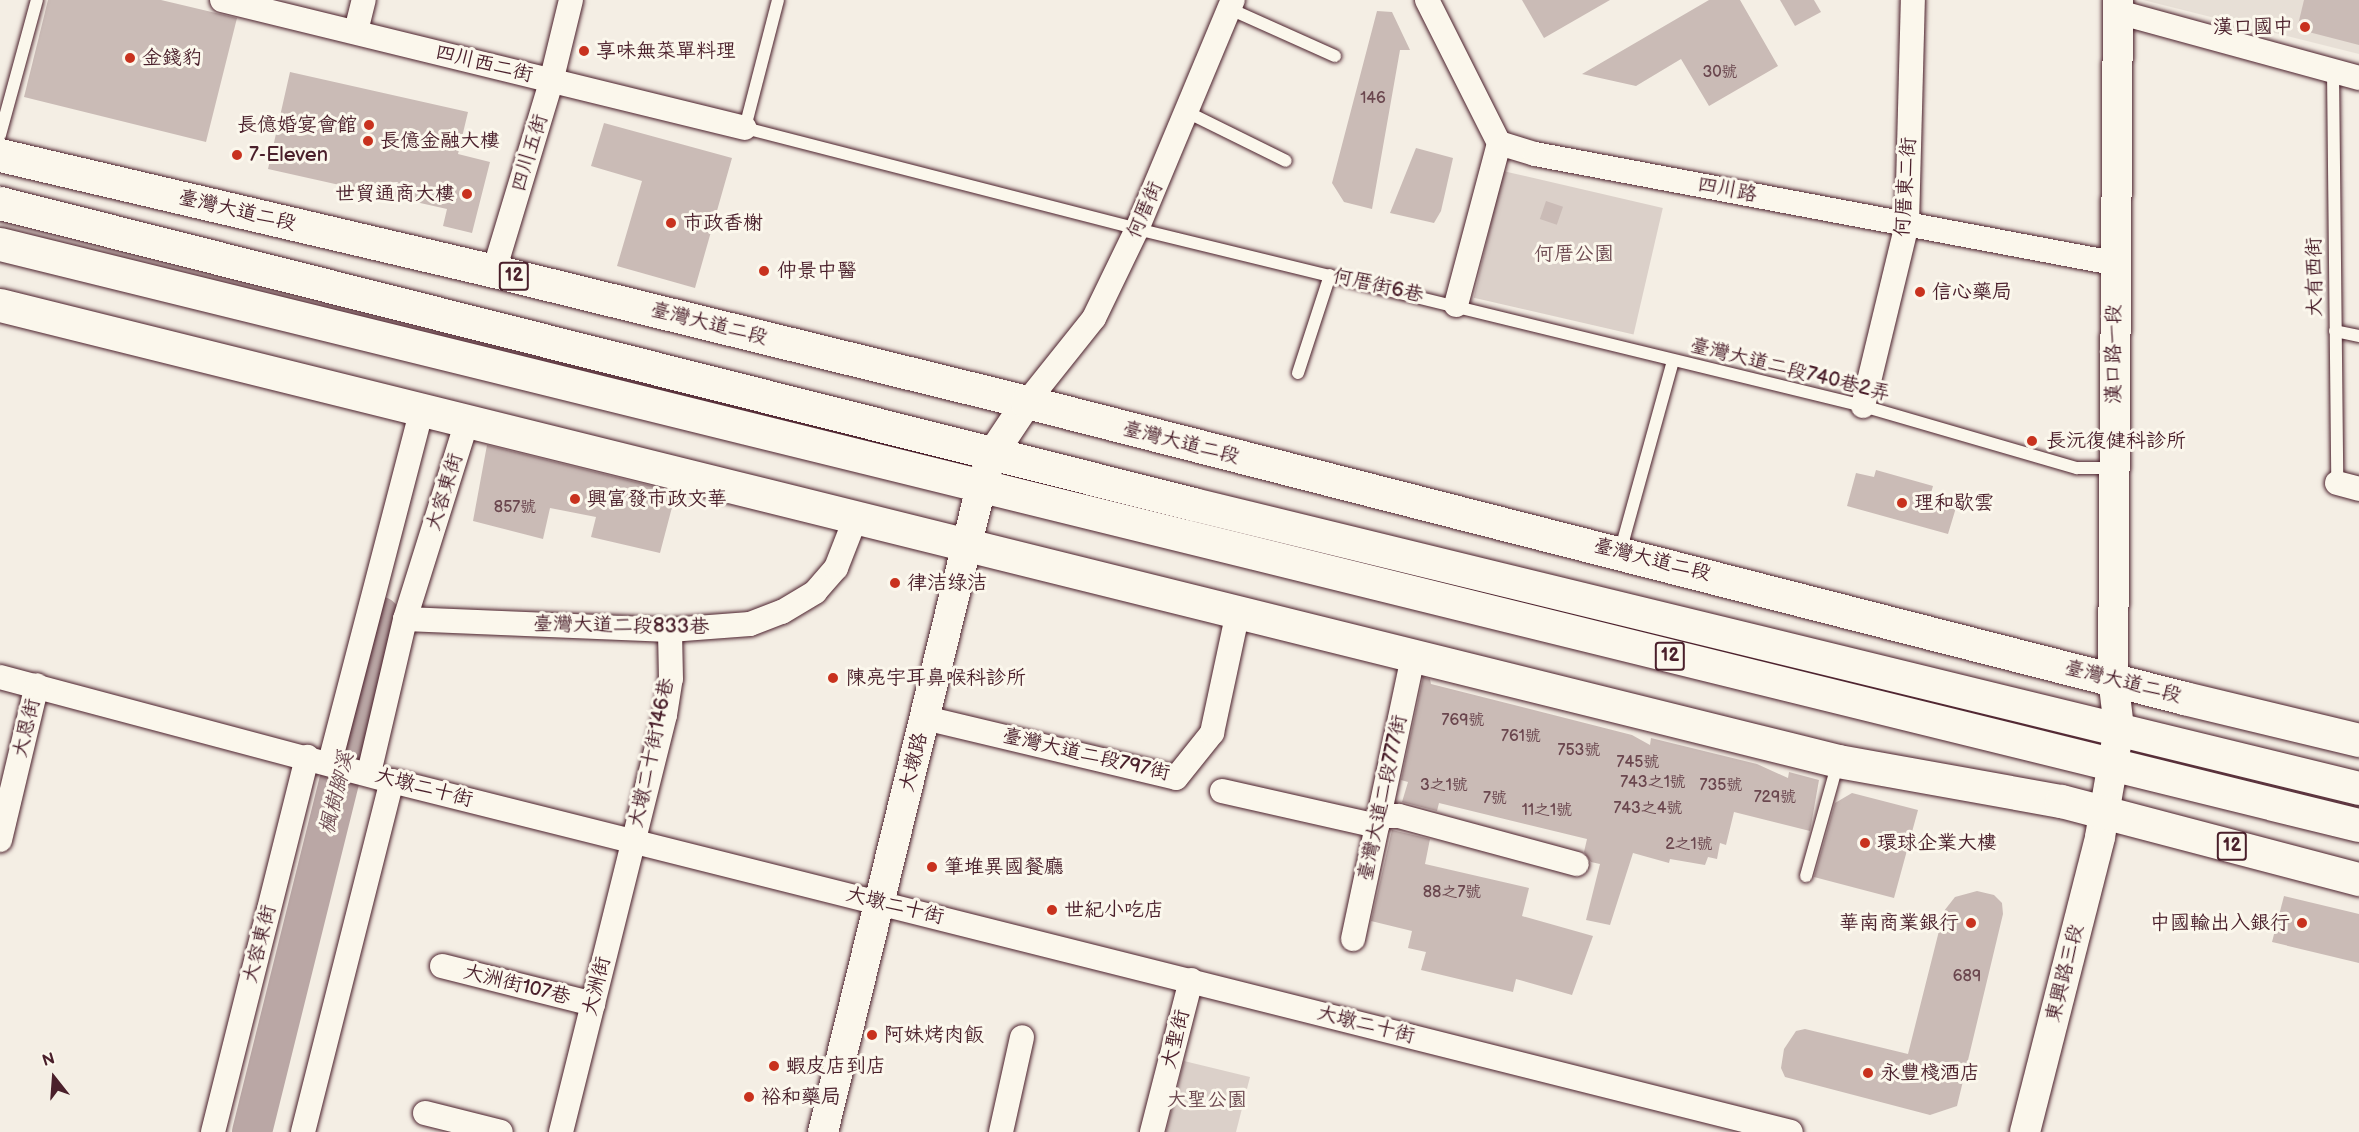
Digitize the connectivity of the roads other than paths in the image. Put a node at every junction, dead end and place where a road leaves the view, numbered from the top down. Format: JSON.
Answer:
{"nodes":[{"id":1,"x":37,"y":0,"type":"edge"},
{"id":2,"x":222,"y":0,"type":"edge"},
{"id":3,"x":364,"y":0,"type":"edge"},
{"id":4,"x":571,"y":0,"type":"edge"},
{"id":5,"x":778,"y":0,"type":"edge"},
{"id":6,"x":1427,"y":0,"type":"edge"},
{"id":7,"x":1913,"y":0,"type":"edge"},
{"id":8,"x":1231,"y":4,"type":"edge"},
{"id":9,"x":2118,"y":6,"type":"edge"},
{"id":10,"x":356,"y":31,"type":"junction"},
{"id":11,"x":1335,"y":56,"type":"dead end"},
{"id":12,"x":2332,"y":71,"type":"junction"},
{"id":13,"x":2359,"y":78,"type":"edge"},
{"id":14,"x":551,"y":82,"type":"junction"},
{"id":15,"x":1186,"y":112,"type":"junction"},
{"id":16,"x":745,"y":128,"type":"junction"},
{"id":17,"x":0,"y":135,"type":"edge"},
{"id":18,"x":1499,"y":143,"type":"junction"},
{"id":19,"x":0,"y":155,"type":"edge"},
{"id":20,"x":1286,"y":161,"type":"dead end"},
{"id":21,"x":0,"y":203,"type":"edge"},
{"id":22,"x":1907,"y":224,"type":"junction"},
{"id":23,"x":1137,"y":229,"type":"junction"},
{"id":24,"x":0,"y":244,"type":"edge"},
{"id":25,"x":2113,"y":263,"type":"junction"},
{"id":26,"x":494,"y":271,"type":"junction"},
{"id":27,"x":1330,"y":275,"type":"junction"},
{"id":28,"x":0,"y":305,"type":"edge"},
{"id":29,"x":1456,"y":305,"type":"junction"},
{"id":30,"x":2335,"y":331,"type":"junction"},
{"id":31,"x":2359,"y":336,"type":"edge"},
{"id":32,"x":1673,"y":361,"type":"junction"},
{"id":33,"x":1298,"y":373,"type":"dead end"},
{"id":34,"x":1028,"y":402,"type":"junction"},
{"id":35,"x":1863,"y":406,"type":"junction"},
{"id":36,"x":422,"y":410,"type":"junction"},
{"id":37,"x":467,"y":421,"type":"junction"},
{"id":38,"x":993,"y":453,"type":"junction"},
{"id":39,"x":2116,"y":468,"type":"junction"},
{"id":40,"x":2348,"y":486,"type":"edge"},
{"id":41,"x":981,"y":488,"type":"junction"},
{"id":42,"x":856,"y":518,"type":"junction"},
{"id":43,"x":967,"y":545,"type":"junction"},
{"id":44,"x":1620,"y":552,"type":"junction"},
{"id":45,"x":1238,"y":612,"type":"junction"},
{"id":46,"x":405,"y":619,"type":"junction"},
{"id":47,"x":670,"y":630,"type":"junction"},
{"id":48,"x":1413,"y":656,"type":"junction"},
{"id":49,"x":0,"y":677,"type":"edge"},
{"id":50,"x":2113,"y":678,"type":"junction"},
{"id":51,"x":37,"y":686,"type":"junction"},
{"id":52,"x":925,"y":718,"type":"junction"},
{"id":53,"x":2119,"y":728,"type":"junction"},
{"id":54,"x":2359,"y":740,"type":"edge"},
{"id":55,"x":307,"y":757,"type":"junction"},
{"id":56,"x":1838,"y":761,"type":"junction"},
{"id":57,"x":330,"y":762,"type":"junction"},
{"id":58,"x":2114,"y":765,"type":"junction"},
{"id":59,"x":369,"y":773,"type":"junction"},
{"id":60,"x":392,"y":781,"type":"junction"},
{"id":61,"x":2359,"y":788,"type":"edge"},
{"id":62,"x":1222,"y":791,"type":"dead end"},
{"id":63,"x":2104,"y":814,"type":"junction"},
{"id":64,"x":1378,"y":821,"type":"junction"},
{"id":65,"x":2359,"y":825,"type":"edge"},
{"id":66,"x":0,"y":840,"type":"edge"},
{"id":67,"x":633,"y":841,"type":"junction"},
{"id":68,"x":1577,"y":864,"type":"dead end"},
{"id":69,"x":1806,"y":876,"type":"dead end"},
{"id":70,"x":2359,"y":879,"type":"edge"},
{"id":71,"x":880,"y":902,"type":"junction"},
{"id":72,"x":1353,"y":939,"type":"dead end"},
{"id":73,"x":442,"y":966,"type":"dead end"},
{"id":74,"x":1191,"y":980,"type":"junction"},
{"id":75,"x":593,"y":1004,"type":"junction"},
{"id":76,"x":1022,"y":1037,"type":"dead end"},
{"id":77,"x":425,"y":1113,"type":"dead end"},
{"id":78,"x":1732,"y":1125,"type":"edge"},
{"id":79,"x":213,"y":1132,"type":"edge"},
{"id":80,"x":303,"y":1132,"type":"edge"},
{"id":81,"x":501,"y":1132,"type":"edge"},
{"id":82,"x":561,"y":1132,"type":"edge"},
{"id":83,"x":823,"y":1132,"type":"edge"},
{"id":84,"x":1001,"y":1132,"type":"edge"},
{"id":85,"x":1152,"y":1132,"type":"edge"},
{"id":86,"x":1791,"y":1132,"type":"edge"},
{"id":87,"x":2025,"y":1132,"type":"edge"}],
"edges":[{"from":1,"to":17,"type":"lane"},
{"from":2,"to":10,"type":"street","name":"四川西二街"},
{"from":3,"to":10,"type":"street"},
{"from":4,"to":14,"type":"street","name":"四川五街"},
{"from":5,"to":16,"type":"lane"},
{"from":6,"to":18,"type":"street"},
{"from":7,"to":22,"type":"street","name":"何厝東二街"},
{"from":8,"to":11,"type":"lane"},
{"from":8,"to":15,"type":"street","name":"何厝街"},
{"from":9,"to":12,"type":"street"},
{"from":9,"to":25,"type":"street","name":"漢口路一段"},
{"from":10,"to":14,"type":"street","name":"四川西二街"},
{"from":12,"to":13,"type":"street"},
{"from":12,"to":30,"type":"lane","name":"大有西街"},
{"from":14,"to":16,"type":"street","name":"四川西二街"},
{"from":14,"to":26,"type":"street","name":"四川五街"},
{"from":15,"to":20,"type":"lane"},
{"from":15,"to":23,"type":"street","name":"何厝街"},
{"from":16,"to":23,"type":"lane","name":"何厝街6巷"},
{"from":18,"to":22,"type":"street","name":"四川路"},
{"from":18,"to":29,"type":"street"},
{"from":19,"to":26,"type":"main road","name":"臺灣大道二段","number":"12"},
{"from":21,"to":38,"type":"main road","number":"12"},
{"from":22,"to":25,"type":"street","name":"四川路"},
{"from":22,"to":35,"type":"street","name":"何厝東二街"},
{"from":23,"to":27,"type":"lane","name":"何厝街6巷"},
{"from":23,"to":34,"type":"street","name":"何厝街"},
{"from":24,"to":41,"type":"main road","number":"12"},
{"from":25,"to":39,"type":"street","name":"漢口路一段"},
{"from":26,"to":34,"type":"main road","name":"臺灣大道二段","number":"12"},
{"from":27,"to":29,"type":"lane","name":"何厝街6巷"},
{"from":27,"to":33,"type":"lane"},
{"from":28,"to":36,"type":"main road","number":"12"},
{"from":29,"to":32,"type":"lane","name":"臺灣大道二段740巷2弄"},
{"from":30,"to":31,"type":"lane"},
{"from":30,"to":40,"type":"lane","name":"大有西街"},
{"from":32,"to":35,"type":"lane","name":"臺灣大道二段740巷2弄"},
{"from":32,"to":44,"type":"lane"},
{"from":34,"to":38,"type":"street","name":"大墩路"},
{"from":34,"to":44,"type":"main road","name":"臺灣大道二段","number":"12"},
{"from":35,"to":39,"type":"lane","name":"臺灣大道二段740巷2弄"},
{"from":36,"to":37,"type":"main road","number":"12"},
{"from":36,"to":57,"type":"street","name":"大容東街"},
{"from":37,"to":42,"type":"main road","number":"12"},
{"from":37,"to":46,"type":"street","name":"大容東街"},
{"from":38,"to":41,"type":"street","name":"大墩路"},
{"from":38,"to":53,"type":"main road","number":"12"},
{"from":39,"to":50,"type":"street","name":"漢口路一段"},
{"from":41,"to":43,"type":"street","name":"大墩路"},
{"from":41,"to":58,"type":"main road","number":"12"},
{"from":42,"to":43,"type":"main road","number":"12"},
{"from":42,"to":47,"type":"street","name":"臺灣大道二段833巷"},
{"from":43,"to":45,"type":"main road","number":"12"},
{"from":43,"to":52,"type":"street","name":"大墩路"},
{"from":44,"to":50,"type":"main road","name":"臺灣大道二段","number":"12"},
{"from":45,"to":48,"type":"main road","number":"12"},
{"from":45,"to":52,"type":"street","name":"臺灣大道二段797街"},
{"from":46,"to":47,"type":"street","name":"臺灣大道二段833巷"},
{"from":46,"to":59,"type":"street","name":"大容東街"},
{"from":47,"to":67,"type":"street","name":"大墩二十街146巷"},
{"from":48,"to":56,"type":"main road","number":"12"},
{"from":48,"to":64,"type":"street","name":"臺灣大道二段777街"},
{"from":49,"to":51,"type":"street","name":"大墩二十街"},
{"from":50,"to":53,"type":"street","name":"漢口路一段"},
{"from":50,"to":54,"type":"main road","name":"臺灣大道二段","number":"12"},
{"from":51,"to":55,"type":"street","name":"大墩二十街"},
{"from":51,"to":66,"type":"street","name":"大恩街"},
{"from":52,"to":71,"type":"street","name":"大墩路"},
{"from":53,"to":58,"type":"street","name":"漢口路一段"},
{"from":53,"to":61,"type":"main road","number":"12"},
{"from":55,"to":57,"type":"street","name":"大墩二十街"},
{"from":55,"to":79,"type":"street","name":"大容東街"},
{"from":56,"to":63,"type":"main road","number":"12"},
{"from":56,"to":69,"type":"lane"},
{"from":57,"to":59,"type":"street","name":"大墩二十街"},
{"from":58,"to":63,"type":"street","name":"漢口路一段"},
{"from":58,"to":65,"type":"main road","number":"12"},
{"from":59,"to":60,"type":"street","name":"大墩二十街"},
{"from":60,"to":67,"type":"street","name":"大墩二十街"},
{"from":60,"to":80,"type":"street"},
{"from":62,"to":64,"type":"street"},
{"from":63,"to":70,"type":"main road","number":"12"},
{"from":63,"to":87,"type":"street","name":"東興路三段"},
{"from":64,"to":68,"type":"street"},
{"from":64,"to":72,"type":"street","name":"臺灣大道二段777街"},
{"from":67,"to":71,"type":"street","name":"大墩二十街"},
{"from":67,"to":75,"type":"street","name":"大洲街"},
{"from":71,"to":74,"type":"street","name":"大墩二十街"},
{"from":71,"to":83,"type":"street","name":"大墩路"},
{"from":73,"to":75,"type":"street","name":"大洲街107巷"},
{"from":74,"to":78,"type":"street","name":"大墩二十街"},
{"from":74,"to":85,"type":"street","name":"大聖街"},
{"from":75,"to":82,"type":"street","name":"大洲街"},
{"from":76,"to":84,"type":"street"},
{"from":77,"to":81,"type":"street"},
{"from":78,"to":86,"type":"street","name":"大墩二十街"}]}
